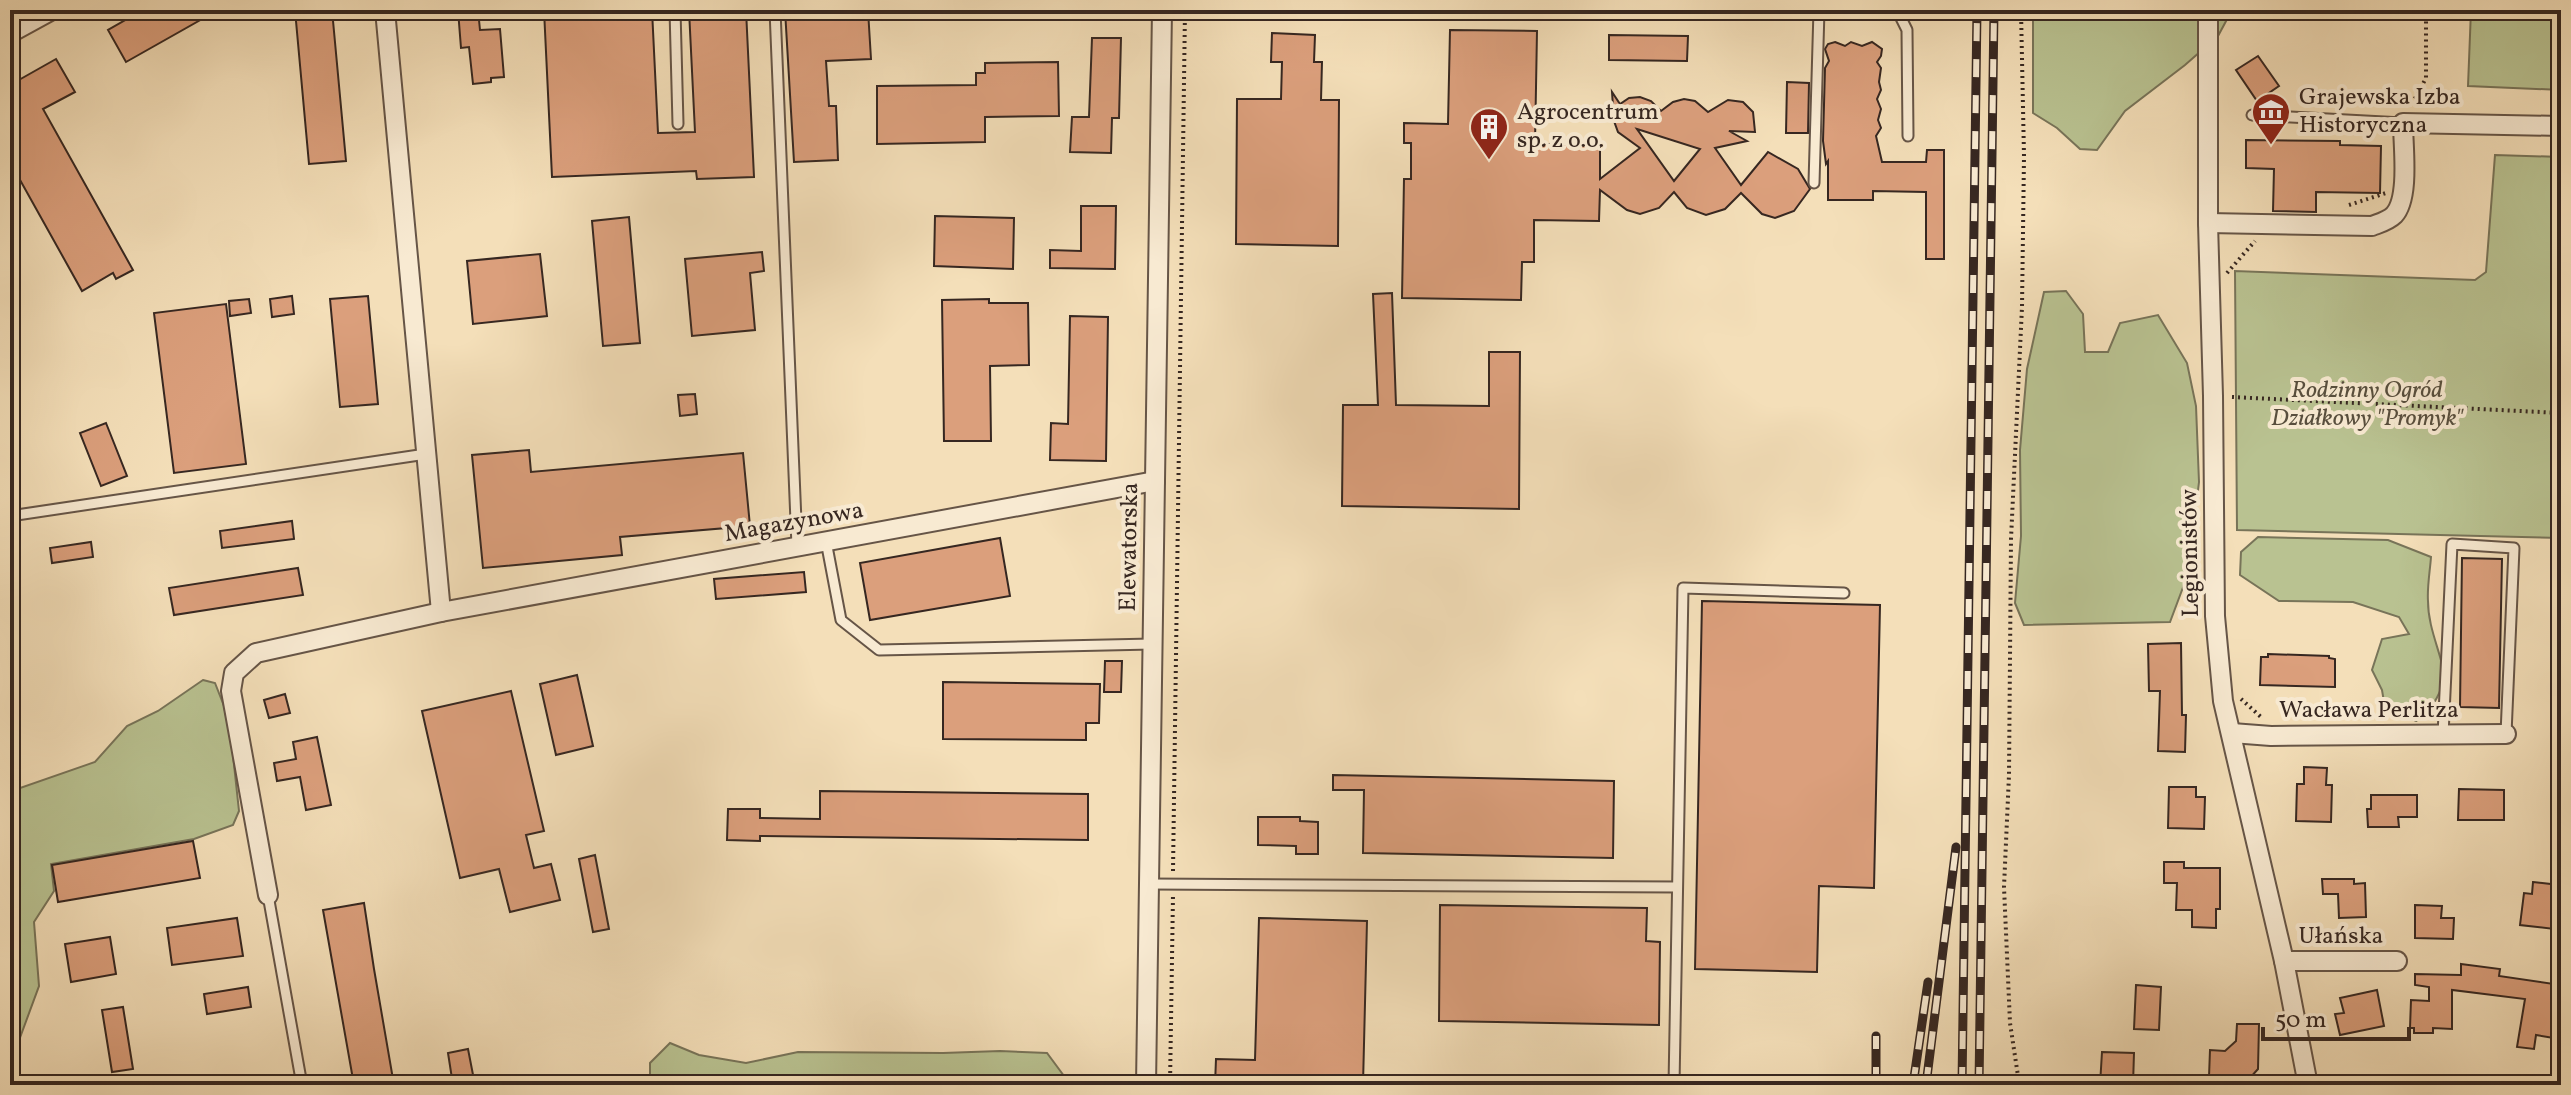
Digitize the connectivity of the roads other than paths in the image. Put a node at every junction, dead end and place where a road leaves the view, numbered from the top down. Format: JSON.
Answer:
{"nodes":[{"id":1,"x":52,"y":10,"type":"edge"},
{"id":2,"x":385,"y":10,"type":"edge"},
{"id":3,"x":675,"y":10,"type":"edge"},
{"id":4,"x":775,"y":10,"type":"edge"},
{"id":5,"x":1162,"y":10,"type":"edge"},
{"id":6,"x":1819,"y":10,"type":"edge"},
{"id":7,"x":1897,"y":10,"type":"edge"},
{"id":8,"x":2208,"y":10,"type":"edge"},
{"id":9,"x":10,"y":33,"type":"edge"},
{"id":10,"x":2252,"y":115,"type":"dead end"},
{"id":11,"x":2403,"y":123,"type":"junction"},
{"id":12,"x":678,"y":124,"type":"dead end"},
{"id":13,"x":2561,"y":126,"type":"edge"},
{"id":14,"x":1908,"y":136,"type":"dead end"},
{"id":15,"x":1814,"y":183,"type":"dead end"},
{"id":16,"x":2208,"y":223,"type":"junction"},
{"id":17,"x":426,"y":454,"type":"junction"},
{"id":18,"x":1155,"y":481,"type":"junction"},
{"id":19,"x":10,"y":516,"type":"edge"},
{"id":20,"x":826,"y":541,"type":"junction"},
{"id":21,"x":797,"y":546,"type":"junction"},
{"id":22,"x":1844,"y":593,"type":"dead end"},
{"id":23,"x":441,"y":612,"type":"junction"},
{"id":24,"x":1152,"y":644,"type":"junction"},
{"id":25,"x":2232,"y":733,"type":"junction"},
{"id":26,"x":2506,"y":734,"type":"joint"},
{"id":27,"x":2443,"y":735,"type":"junction"},
{"id":28,"x":1149,"y":884,"type":"junction"},
{"id":29,"x":1677,"y":887,"type":"junction"},
{"id":30,"x":268,"y":895,"type":"joint"},
{"id":31,"x":2284,"y":961,"type":"junction"},
{"id":32,"x":2397,"y":961,"type":"dead end"},
{"id":33,"x":302,"y":1085,"type":"edge"},
{"id":34,"x":1146,"y":1085,"type":"edge"},
{"id":35,"x":1674,"y":1085,"type":"edge"},
{"id":36,"x":2308,"y":1085,"type":"edge"}],
"edges":[{"from":1,"to":9,"type":"street"},
{"from":2,"to":17,"type":"street"},
{"from":3,"to":12,"type":"lane"},
{"from":4,"to":21,"type":"lane"},
{"from":5,"to":18,"type":"street","name":"Elewatorska"},
{"from":6,"to":15,"type":"lane"},
{"from":7,"to":14,"type":"lane"},
{"from":8,"to":16,"type":"street","name":"Legionistów"},
{"from":10,"to":11,"type":"lane"},
{"from":11,"to":13,"type":"street"},
{"from":11,"to":16,"type":"street"},
{"from":16,"to":25,"type":"street","name":"Legionistów"},
{"from":17,"to":19,"type":"lane"},
{"from":17,"to":23,"type":"street"},
{"from":18,"to":20,"type":"street","name":"Magazynowa"},
{"from":18,"to":24,"type":"street","name":"Elewatorska"},
{"from":20,"to":21,"type":"street","name":"Magazynowa"},
{"from":20,"to":24,"type":"lane"},
{"from":21,"to":23,"type":"street","name":"Magazynowa"},
{"from":22,"to":29,"type":"lane"},
{"from":23,"to":30,"type":"street","name":"Magazynowa"},
{"from":24,"to":28,"type":"street","name":"Elewatorska"},
{"from":25,"to":27,"type":"street","name":"Wacława Perlitza"},
{"from":25,"to":31,"type":"street","name":"Legionistów"},
{"from":26,"to":27,"type":"street","name":"Wacława Perlitza"},
{"from":26,"to":27,"type":"lane"},
{"from":28,"to":29,"type":"lane"},
{"from":28,"to":34,"type":"street","name":"Elewatorska"},
{"from":29,"to":35,"type":"lane"},
{"from":30,"to":33,"type":"lane"},
{"from":31,"to":32,"type":"street","name":"Ułańska"},
{"from":31,"to":36,"type":"street","name":"Legionistów"}]}
